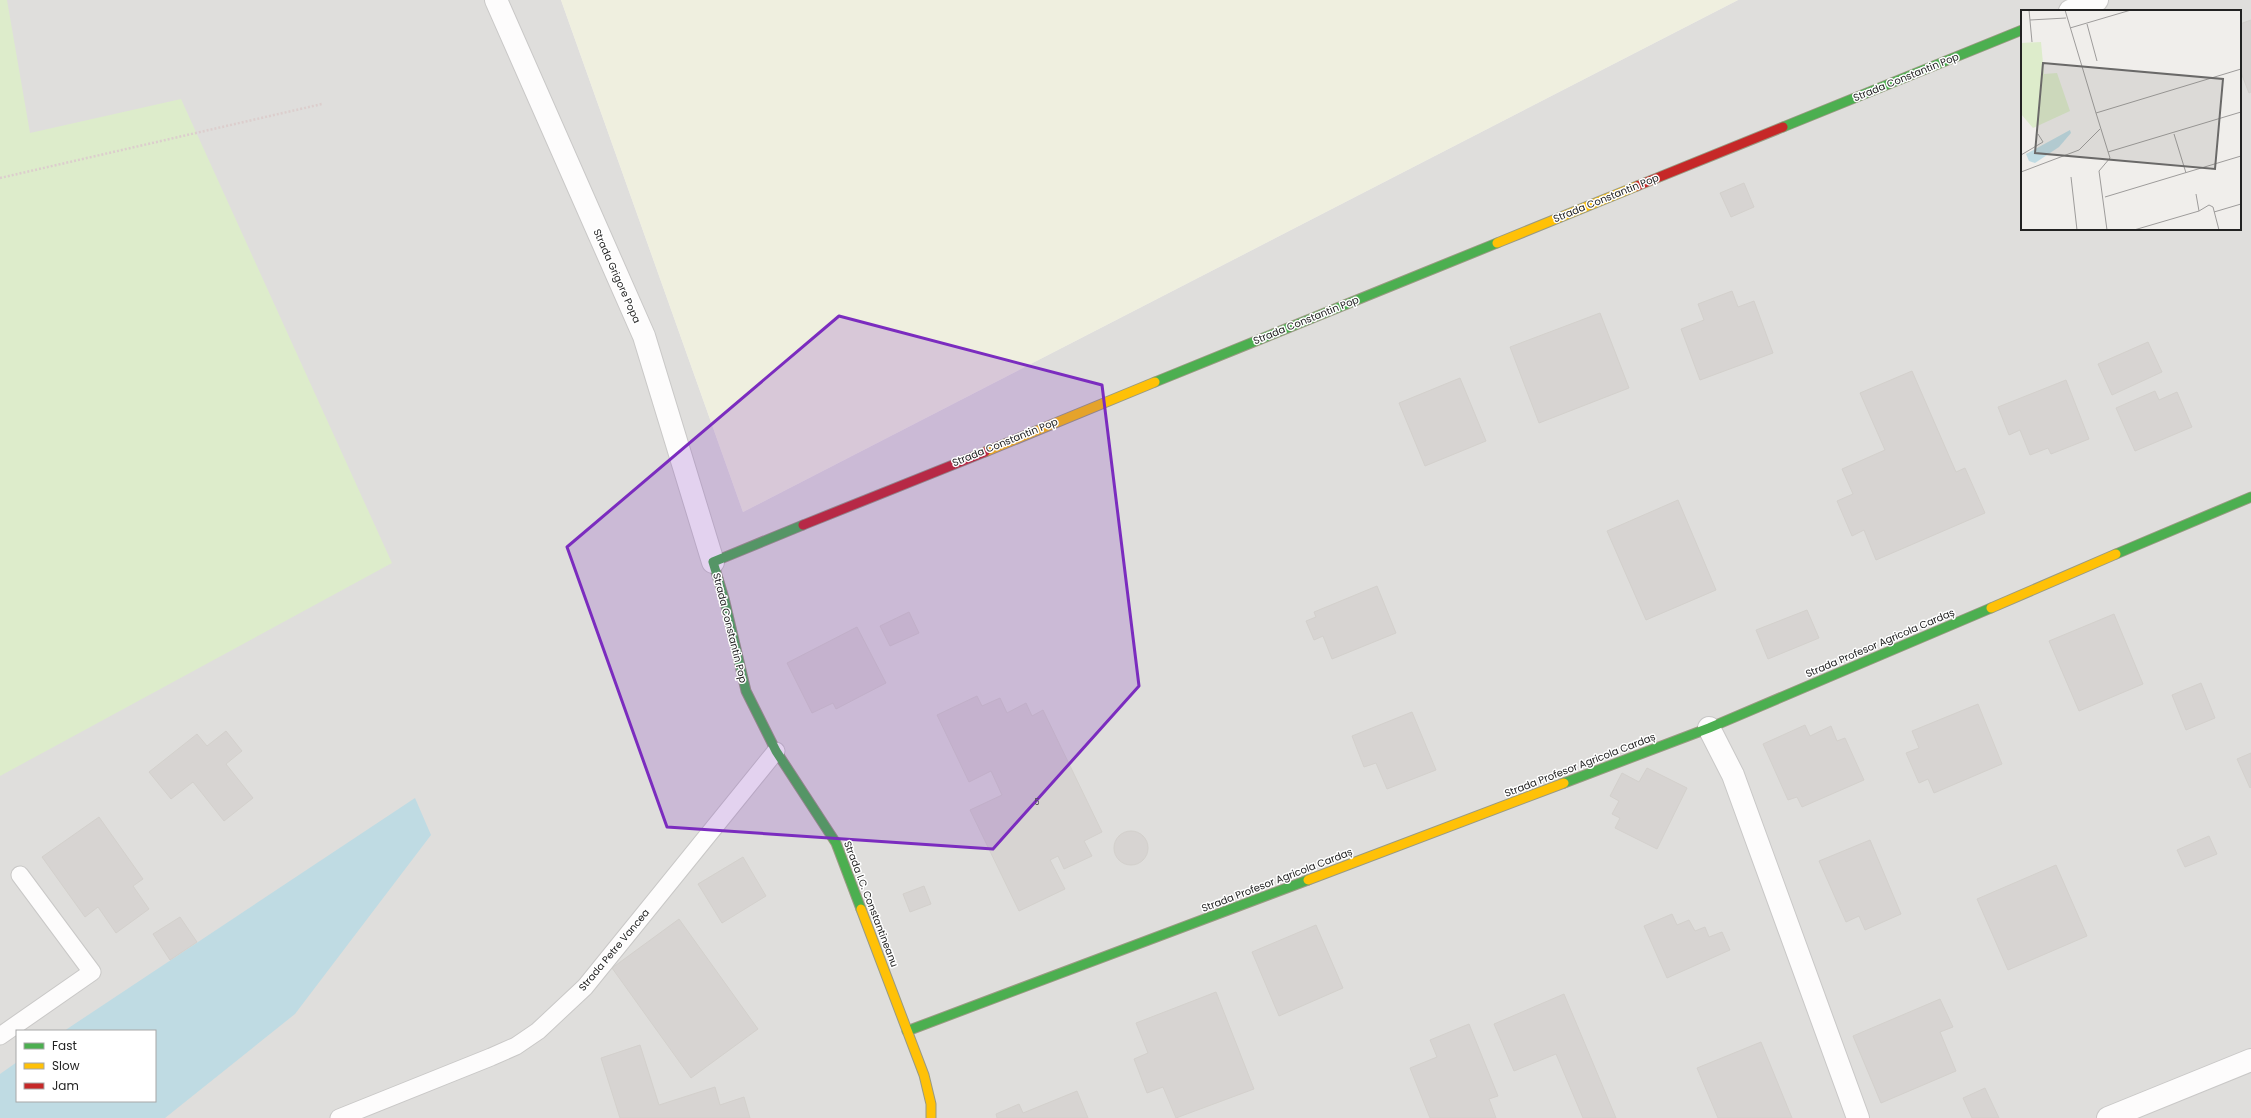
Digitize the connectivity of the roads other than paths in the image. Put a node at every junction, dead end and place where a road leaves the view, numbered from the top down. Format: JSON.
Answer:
{"nodes":[{"id":1,"x":496,"y":0,"type":"edge"},
{"id":2,"x":2097,"y":0,"type":"edge"},
{"id":3,"x":2072,"y":10,"type":"edge"},
{"id":4,"x":2021,"y":30,"type":"edge"},
{"id":5,"x":2251,"y":497,"type":"edge"},
{"id":6,"x":713,"y":562,"type":"junction"},
{"id":7,"x":746,"y":690,"type":"joint"},
{"id":8,"x":1709,"y":728,"type":"junction"},
{"id":9,"x":776,"y":751,"type":"junction"},
{"id":10,"x":20,"y":875,"type":"dead end"},
{"id":11,"x":908,"y":1031,"type":"junction"},
{"id":12,"x":0,"y":1036,"type":"edge"},
{"id":13,"x":2251,"y":1060,"type":"edge"},
{"id":14,"x":339,"y":1118,"type":"edge"},
{"id":15,"x":931,"y":1118,"type":"edge"},
{"id":16,"x":1858,"y":1118,"type":"edge"},
{"id":17,"x":2108,"y":1118,"type":"edge"}],
"edges":[{"from":1,"to":6,"type":"street","name":"Strada Grigore Popa"},
{"from":2,"to":3,"type":"street"},
{"from":4,"to":6,"type":"street","name":"Strada Constantin Pop"},
{"from":5,"to":8,"type":"street","name":"Strada Profesor Agricola Cardaș"},
{"from":6,"to":7,"type":"street","name":"Strada Constantin Pop"},
{"from":7,"to":9,"type":"street","name":"Strada I.C. Constantineanu"},
{"from":8,"to":11,"type":"street","name":"Strada Profesor Agricola Cardaș"},
{"from":8,"to":16,"type":"street"},
{"from":9,"to":11,"type":"street","name":"Strada I.C. Constantineanu"},
{"from":9,"to":14,"type":"lane","name":"Strada Petre Vancea"},
{"from":10,"to":12,"type":"lane"},
{"from":11,"to":15,"type":"street","name":"Strada I.C. Constantineanu"},
{"from":13,"to":17,"type":"street"}]}
